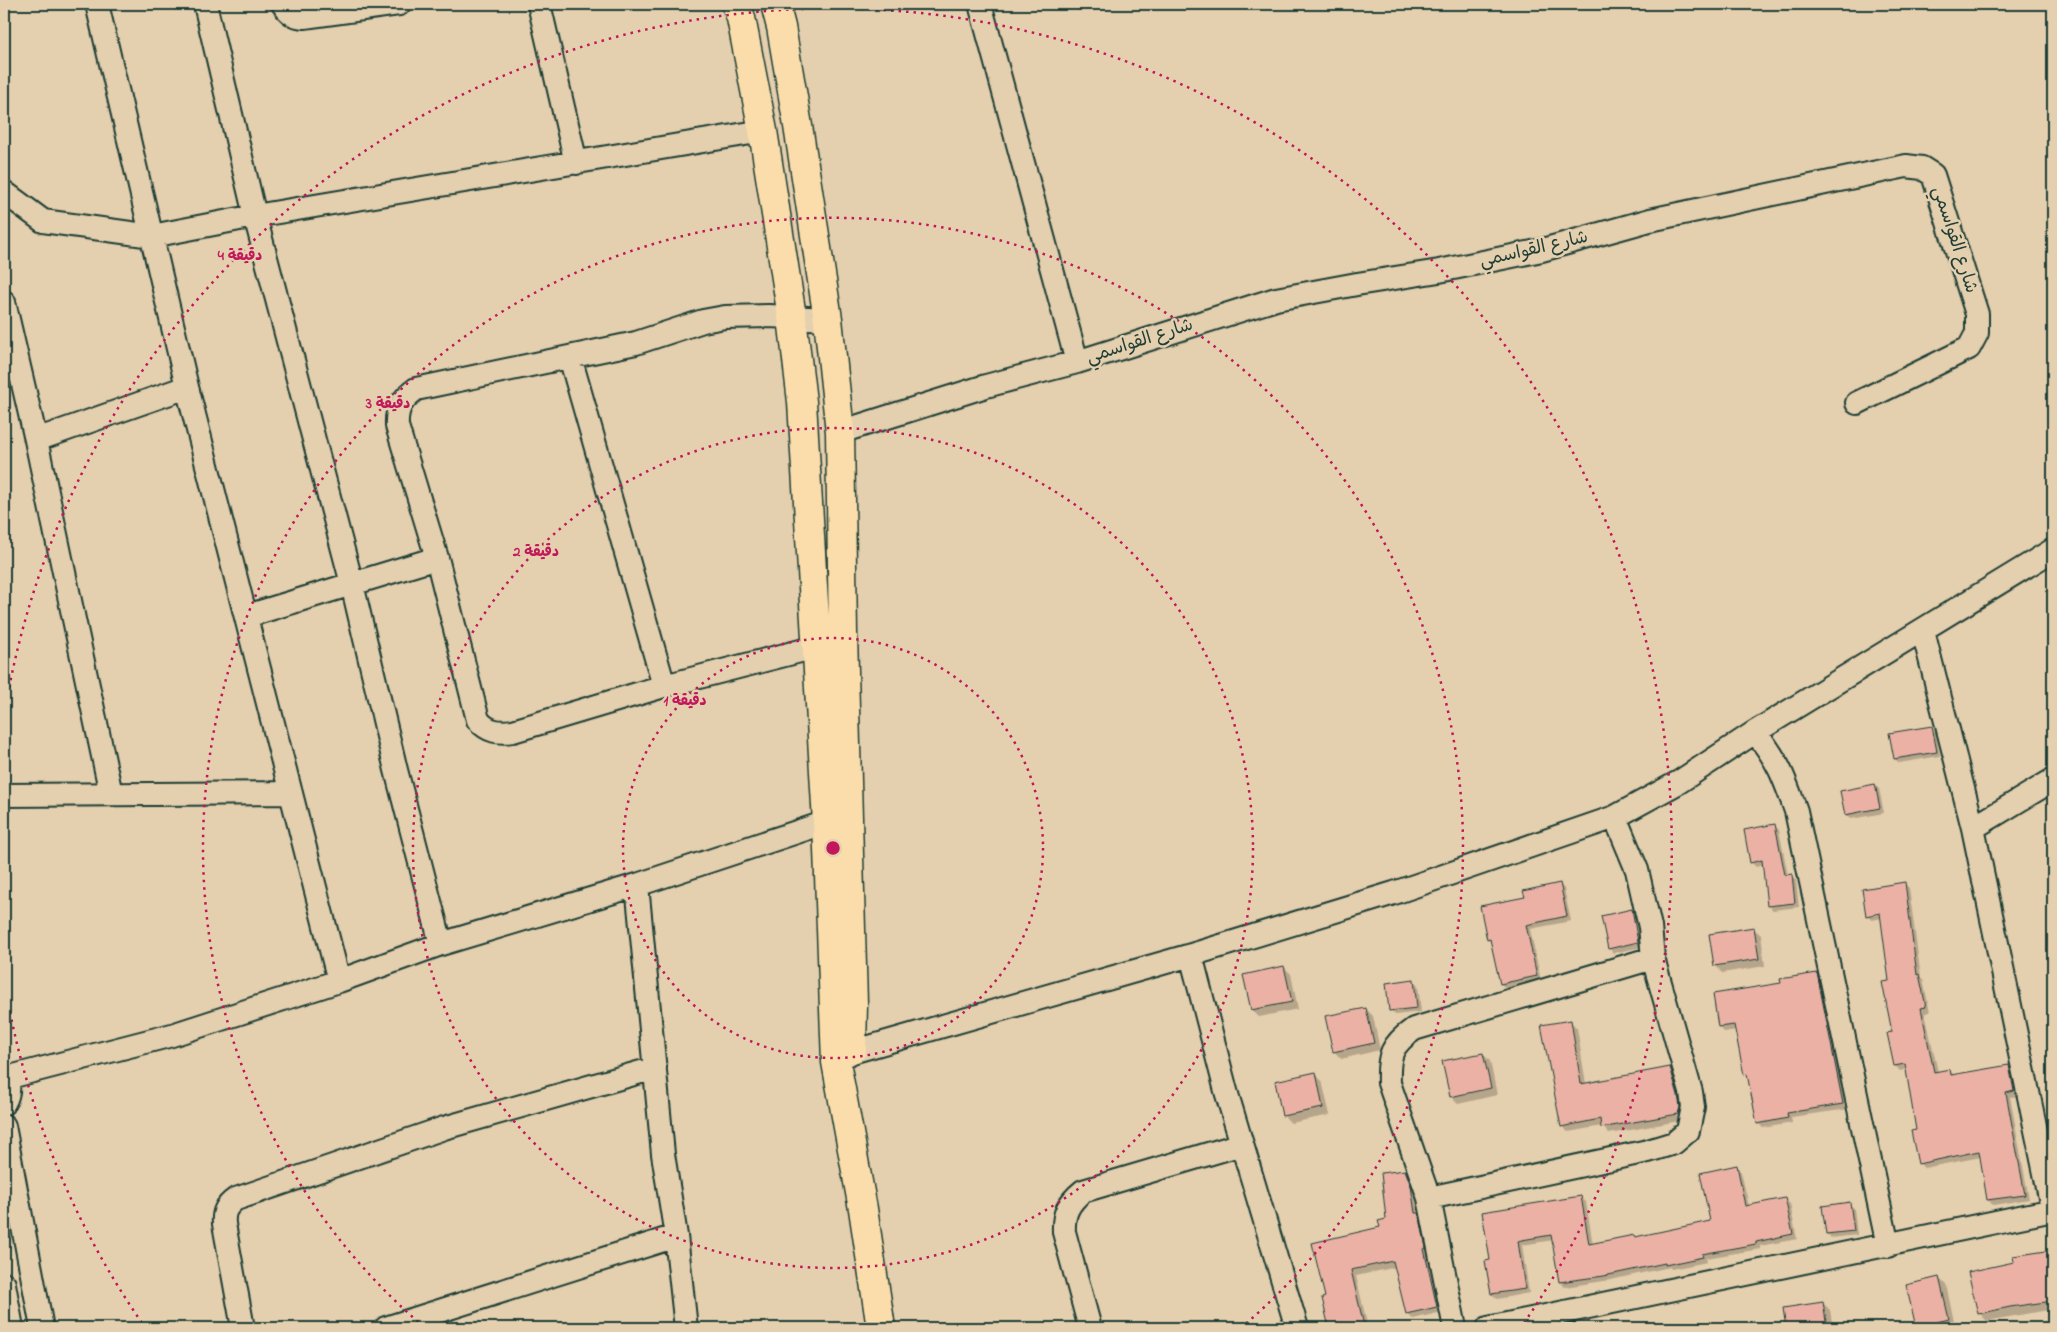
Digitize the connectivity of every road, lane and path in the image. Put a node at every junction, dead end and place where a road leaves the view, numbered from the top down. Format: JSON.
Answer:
{"nodes":[{"id":1,"x":97,"y":4,"type":"edge"},
{"id":2,"x":204,"y":4,"type":"edge"},
{"id":3,"x":283,"y":4,"type":"edge"},
{"id":4,"x":399,"y":4,"type":"edge"},
{"id":5,"x":539,"y":4,"type":"edge"},
{"id":6,"x":736,"y":4,"type":"edge"},
{"id":7,"x":775,"y":4,"type":"edge"},
{"id":8,"x":980,"y":4,"type":"edge"},
{"id":9,"x":763,"y":131,"type":"junction"},
{"id":10,"x":576,"y":163,"type":"junction"},
{"id":11,"x":4,"y":192,"type":"edge"},
{"id":12,"x":255,"y":216,"type":"junction"},
{"id":13,"x":152,"y":236,"type":"junction"},
{"id":14,"x":4,"y":302,"type":"edge"},
{"id":15,"x":792,"y":317,"type":"junction"},
{"id":16,"x":828,"y":319,"type":"junction"},
{"id":17,"x":570,"y":357,"type":"junction"},
{"id":18,"x":1077,"y":362,"type":"junction"},
{"id":19,"x":187,"y":387,"type":"junction"},
{"id":20,"x":1857,"y":403,"type":"dead end"},
{"id":21,"x":840,"y":432,"type":"junction"},
{"id":22,"x":36,"y":440,"type":"junction"},
{"id":23,"x":2053,"y":550,"type":"edge"},
{"id":24,"x":437,"y":558,"type":"junction"},
{"id":25,"x":813,"y":578,"type":"junction"},
{"id":26,"x":842,"y":578,"type":"junction"},
{"id":27,"x":352,"y":584,"type":"junction"},
{"id":28,"x":247,"y":616,"type":"junction"},
{"id":29,"x":1923,"y":631,"type":"junction"},
{"id":30,"x":816,"y":647,"type":"junction"},
{"id":31,"x":664,"y":686,"type":"junction"},
{"id":32,"x":1755,"y":732,"type":"junction"},
{"id":33,"x":2053,"y":780,"type":"edge"},
{"id":34,"x":291,"y":793,"type":"junction"},
{"id":35,"x":111,"y":794,"type":"junction"},
{"id":36,"x":4,"y":795,"type":"edge"},
{"id":37,"x":1615,"y":817,"type":"junction"},
{"id":38,"x":828,"y":822,"type":"junction"},
{"id":39,"x":1973,"y":828,"type":"junction"},
{"id":40,"x":637,"y":885,"type":"junction"},
{"id":41,"x":440,"y":944,"type":"junction"},
{"id":42,"x":1190,"y":955,"type":"junction"},
{"id":43,"x":1653,"y":958,"type":"junction"},
{"id":44,"x":339,"y":981,"type":"junction"},
{"id":45,"x":844,"y":1057,"type":"junction"},
{"id":46,"x":655,"y":1068,"type":"junction"},
{"id":47,"x":5,"y":1076,"type":"edge"},
{"id":48,"x":4,"y":1104,"type":"edge"},
{"id":49,"x":4,"y":1126,"type":"edge"},
{"id":50,"x":1242,"y":1144,"type":"junction"},
{"id":51,"x":1429,"y":1198,"type":"junction"},
{"id":52,"x":2053,"y":1211,"type":"edge"},
{"id":53,"x":676,"y":1236,"type":"junction"},
{"id":54,"x":1888,"y":1246,"type":"junction"},
{"id":55,"x":4,"y":1284,"type":"edge"},
{"id":56,"x":12,"y":1328,"type":"edge"},
{"id":57,"x":42,"y":1328,"type":"edge"},
{"id":58,"x":244,"y":1328,"type":"edge"},
{"id":59,"x":386,"y":1328,"type":"edge"},
{"id":60,"x":686,"y":1328,"type":"edge"},
{"id":61,"x":882,"y":1328,"type":"edge"},
{"id":62,"x":892,"y":1328,"type":"edge"},
{"id":63,"x":1090,"y":1328,"type":"edge"},
{"id":64,"x":1297,"y":1328,"type":"edge"},
{"id":65,"x":1455,"y":1328,"type":"edge"},
{"id":66,"x":1488,"y":1328,"type":"edge"}],
"edges":[{"from":1,"to":13,"type":"street"},
{"from":2,"to":12,"type":"street"},
{"from":3,"to":4,"type":"street"},
{"from":5,"to":10,"type":"street"},
{"from":6,"to":9,"type":"main road"},
{"from":7,"to":16,"type":"main road"},
{"from":8,"to":18,"type":"street"},
{"from":9,"to":10,"type":"street"},
{"from":9,"to":15,"type":"main road"},
{"from":10,"to":12,"type":"street"},
{"from":11,"to":13,"type":"street"},
{"from":12,"to":13,"type":"street"},
{"from":12,"to":27,"type":"street"},
{"from":13,"to":19,"type":"street"},
{"from":14,"to":22,"type":"street"},
{"from":15,"to":16,"type":"street"},
{"from":15,"to":17,"type":"street"},
{"from":15,"to":25,"type":"main road"},
{"from":16,"to":21,"type":"main road"},
{"from":17,"to":24,"type":"street"},
{"from":17,"to":31,"type":"street"},
{"from":18,"to":20,"type":"street","name":"شارع القواسمي"},
{"from":18,"to":21,"type":"street","name":"شارع القواسمي"},
{"from":19,"to":22,"type":"street"},
{"from":19,"to":28,"type":"street"},
{"from":21,"to":26,"type":"main road"},
{"from":22,"to":35,"type":"street"},
{"from":23,"to":29,"type":"street"},
{"from":24,"to":27,"type":"street"},
{"from":24,"to":31,"type":"street"},
{"from":25,"to":26,"type":"main road"},
{"from":25,"to":30,"type":"main road"},
{"from":26,"to":45,"type":"main road"},
{"from":27,"to":28,"type":"street"},
{"from":27,"to":41,"type":"street"},
{"from":28,"to":34,"type":"street"},
{"from":29,"to":32,"type":"street"},
{"from":29,"to":39,"type":"street"},
{"from":30,"to":31,"type":"street"},
{"from":30,"to":38,"type":"main road"},
{"from":32,"to":37,"type":"street"},
{"from":32,"to":54,"type":"street"},
{"from":33,"to":39,"type":"street"},
{"from":34,"to":35,"type":"street"},
{"from":34,"to":44,"type":"street"},
{"from":35,"to":36,"type":"street"},
{"from":37,"to":42,"type":"street"},
{"from":37,"to":43,"type":"street"},
{"from":38,"to":40,"type":"street"},
{"from":38,"to":45,"type":"main road"},
{"from":39,"to":52,"type":"street"},
{"from":40,"to":41,"type":"street"},
{"from":40,"to":46,"type":"street"},
{"from":41,"to":44,"type":"street"},
{"from":42,"to":45,"type":"street"},
{"from":42,"to":50,"type":"street"},
{"from":43,"to":51,"type":"street"},
{"from":43,"to":51,"type":"street"},
{"from":44,"to":47,"type":"street"},
{"from":45,"to":61,"type":"main road"},
{"from":45,"to":62,"type":"main road"},
{"from":46,"to":53,"type":"street"},
{"from":46,"to":58,"type":"street"},
{"from":47,"to":48,"type":"street"},
{"from":49,"to":57,"type":"street"},
{"from":50,"to":63,"type":"street"},
{"from":50,"to":64,"type":"street"},
{"from":51,"to":65,"type":"street"},
{"from":52,"to":54,"type":"street"},
{"from":53,"to":59,"type":"street"},
{"from":53,"to":60,"type":"street"},
{"from":54,"to":66,"type":"street"},
{"from":55,"to":56,"type":"street"}]}
